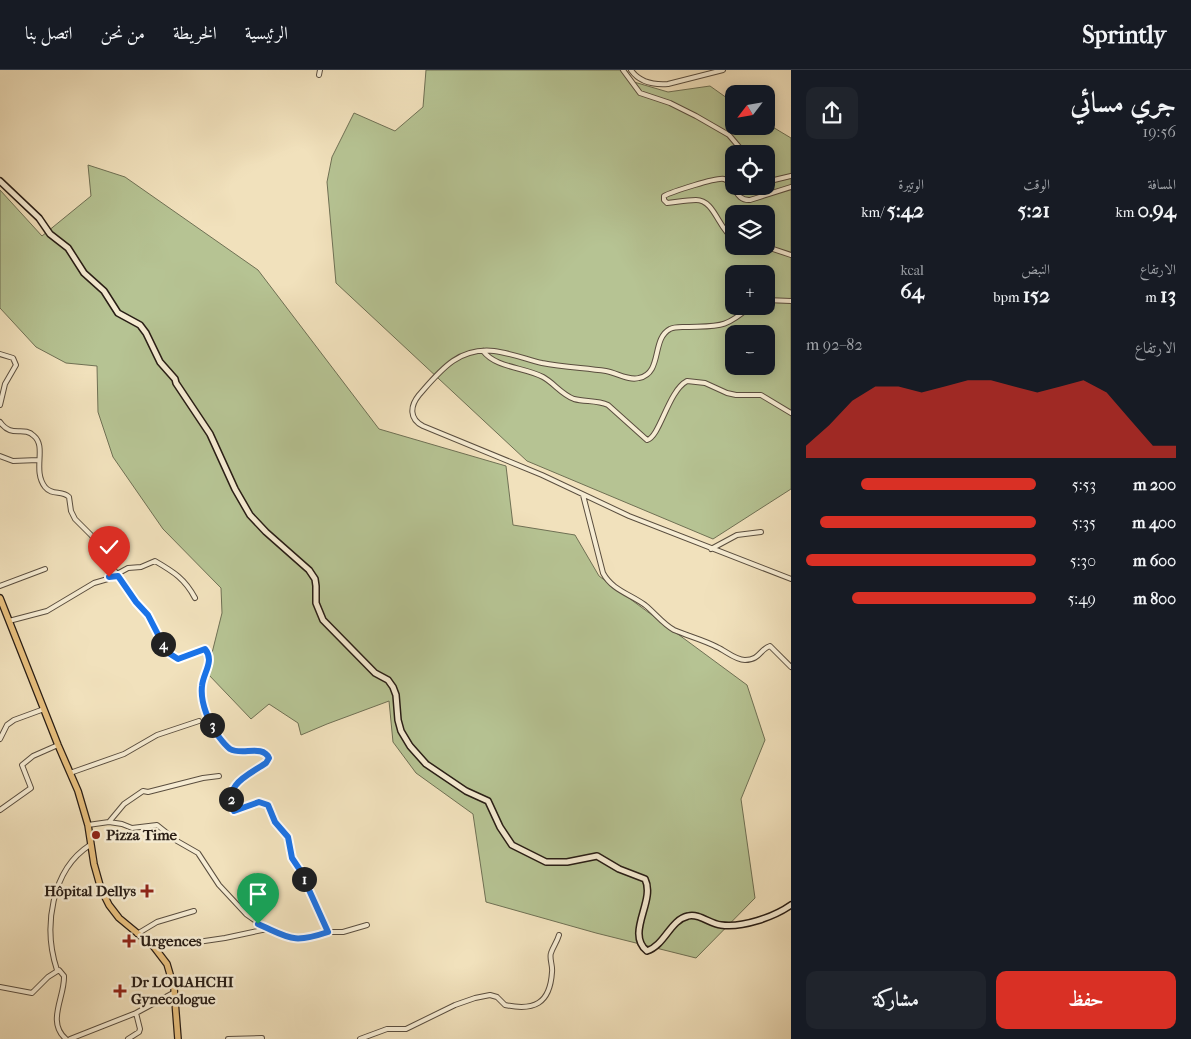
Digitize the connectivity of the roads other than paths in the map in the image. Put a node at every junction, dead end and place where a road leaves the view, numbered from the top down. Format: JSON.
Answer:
{"nodes":[{"id":1,"x":623,"y":70,"type":"edge"},
{"id":2,"x":631,"y":70,"type":"edge"},
{"id":3,"x":720,"y":70,"type":"edge"},
{"id":4,"x":737,"y":145,"type":"edge"},
{"id":5,"x":791,"y":176,"type":"edge"},
{"id":6,"x":775,"y":180,"type":"edge"},
{"id":7,"x":0,"y":181,"type":"edge"},
{"id":8,"x":791,"y":187,"type":"edge"},
{"id":9,"x":725,"y":232,"type":"edge"},
{"id":10,"x":775,"y":250,"type":"edge"},
{"id":11,"x":791,"y":256,"type":"edge"},
{"id":12,"x":775,"y":300,"type":"edge"},
{"id":13,"x":791,"y":301,"type":"edge"},
{"id":14,"x":741,"y":315,"type":"edge"},
{"id":15,"x":483,"y":351,"type":"junction"},
{"id":16,"x":0,"y":354,"type":"edge"},
{"id":17,"x":0,"y":405,"type":"edge"},
{"id":18,"x":791,"y":413,"type":"edge"},
{"id":19,"x":0,"y":422,"type":"edge"},
{"id":20,"x":0,"y":456,"type":"edge"},
{"id":21,"x":38,"y":460,"type":"junction"},
{"id":22,"x":583,"y":495,"type":"junction"},
{"id":23,"x":761,"y":532,"type":"dead end"},
{"id":24,"x":711,"y":549,"type":"junction"},
{"id":25,"x":45,"y":568,"type":"dead end"},
{"id":26,"x":117,"y":575,"type":"junction"},
{"id":27,"x":791,"y":579,"type":"edge"},
{"id":28,"x":0,"y":586,"type":"edge"},
{"id":29,"x":0,"y":598,"type":"edge"},
{"id":30,"x":195,"y":598,"type":"dead end"},
{"id":31,"x":9,"y":620,"type":"junction"},
{"id":32,"x":791,"y":667,"type":"edge"},
{"id":33,"x":44,"y":709,"type":"junction"},
{"id":34,"x":199,"y":721,"type":"dead end"},
{"id":35,"x":0,"y":740,"type":"edge"},
{"id":36,"x":58,"y":745,"type":"junction"},
{"id":37,"x":70,"y":773,"type":"junction"},
{"id":38,"x":219,"y":776,"type":"dead end"},
{"id":39,"x":0,"y":810,"type":"edge"},
{"id":40,"x":109,"y":822,"type":"junction"},
{"id":41,"x":88,"y":825,"type":"junction"},
{"id":42,"x":90,"y":845,"type":"junction"},
{"id":43,"x":791,"y":905,"type":"edge"},
{"id":44,"x":194,"y":911,"type":"dead end"},
{"id":45,"x":367,"y":925,"type":"dead end"},
{"id":46,"x":268,"y":929,"type":"junction"},
{"id":47,"x":328,"y":932,"type":"junction"},
{"id":48,"x":137,"y":934,"type":"junction"},
{"id":49,"x":559,"y":935,"type":"dead end"},
{"id":50,"x":154,"y":947,"type":"junction"},
{"id":51,"x":57,"y":970,"type":"junction"},
{"id":52,"x":0,"y":987,"type":"edge"},
{"id":53,"x":175,"y":992,"type":"junction"},
{"id":54,"x":136,"y":1013,"type":"junction"},
{"id":55,"x":372,"y":1037,"type":"edge"},
{"id":56,"x":262,"y":1038,"type":"edge"},
{"id":57,"x":68,"y":1039,"type":"edge"},
{"id":58,"x":128,"y":1039,"type":"edge"},
{"id":59,"x":178,"y":1039,"type":"edge"},
{"id":60,"x":228,"y":1039,"type":"edge"},
{"id":61,"x":360,"y":1039,"type":"edge"}],
"edges":[{"from":1,"to":4,"type":"street"},
{"from":2,"to":3,"type":"street"},
{"from":5,"to":6,"type":"street"},
{"from":7,"to":43,"type":"street"},
{"from":8,"to":9,"type":"street"},
{"from":10,"to":11,"type":"street"},
{"from":12,"to":13,"type":"street"},
{"from":14,"to":15,"type":"street"},
{"from":15,"to":18,"type":"street"},
{"from":15,"to":22,"type":"street"},
{"from":16,"to":17,"type":"street"},
{"from":19,"to":21,"type":"street"},
{"from":20,"to":21,"type":"street"},
{"from":21,"to":26,"type":"street"},
{"from":22,"to":24,"type":"street"},
{"from":22,"to":32,"type":"street"},
{"from":23,"to":24,"type":"street"},
{"from":24,"to":27,"type":"street"},
{"from":25,"to":28,"type":"street"},
{"from":26,"to":30,"type":"street"},
{"from":26,"to":31,"type":"street"},
{"from":26,"to":47,"type":"street"},
{"from":29,"to":31,"type":"main road"},
{"from":31,"to":33,"type":"main road"},
{"from":33,"to":35,"type":"street"},
{"from":33,"to":36,"type":"main road"},
{"from":34,"to":37,"type":"street"},
{"from":36,"to":37,"type":"main road"},
{"from":36,"to":39,"type":"street"},
{"from":37,"to":41,"type":"main road"},
{"from":38,"to":40,"type":"street"},
{"from":40,"to":41,"type":"street"},
{"from":40,"to":46,"type":"street"},
{"from":41,"to":42,"type":"main road"},
{"from":42,"to":48,"type":"main road"},
{"from":42,"to":51,"type":"street"},
{"from":44,"to":48,"type":"street"},
{"from":45,"to":47,"type":"street"},
{"from":46,"to":47,"type":"street"},
{"from":46,"to":50,"type":"street"},
{"from":48,"to":50,"type":"main road"},
{"from":49,"to":55,"type":"street"},
{"from":50,"to":53,"type":"main road"},
{"from":51,"to":52,"type":"street"},
{"from":51,"to":57,"type":"street"},
{"from":53,"to":54,"type":"street"},
{"from":53,"to":59,"type":"main road"},
{"from":54,"to":57,"type":"street"},
{"from":54,"to":58,"type":"street"},
{"from":55,"to":61,"type":"street"},
{"from":56,"to":60,"type":"street"}]}
